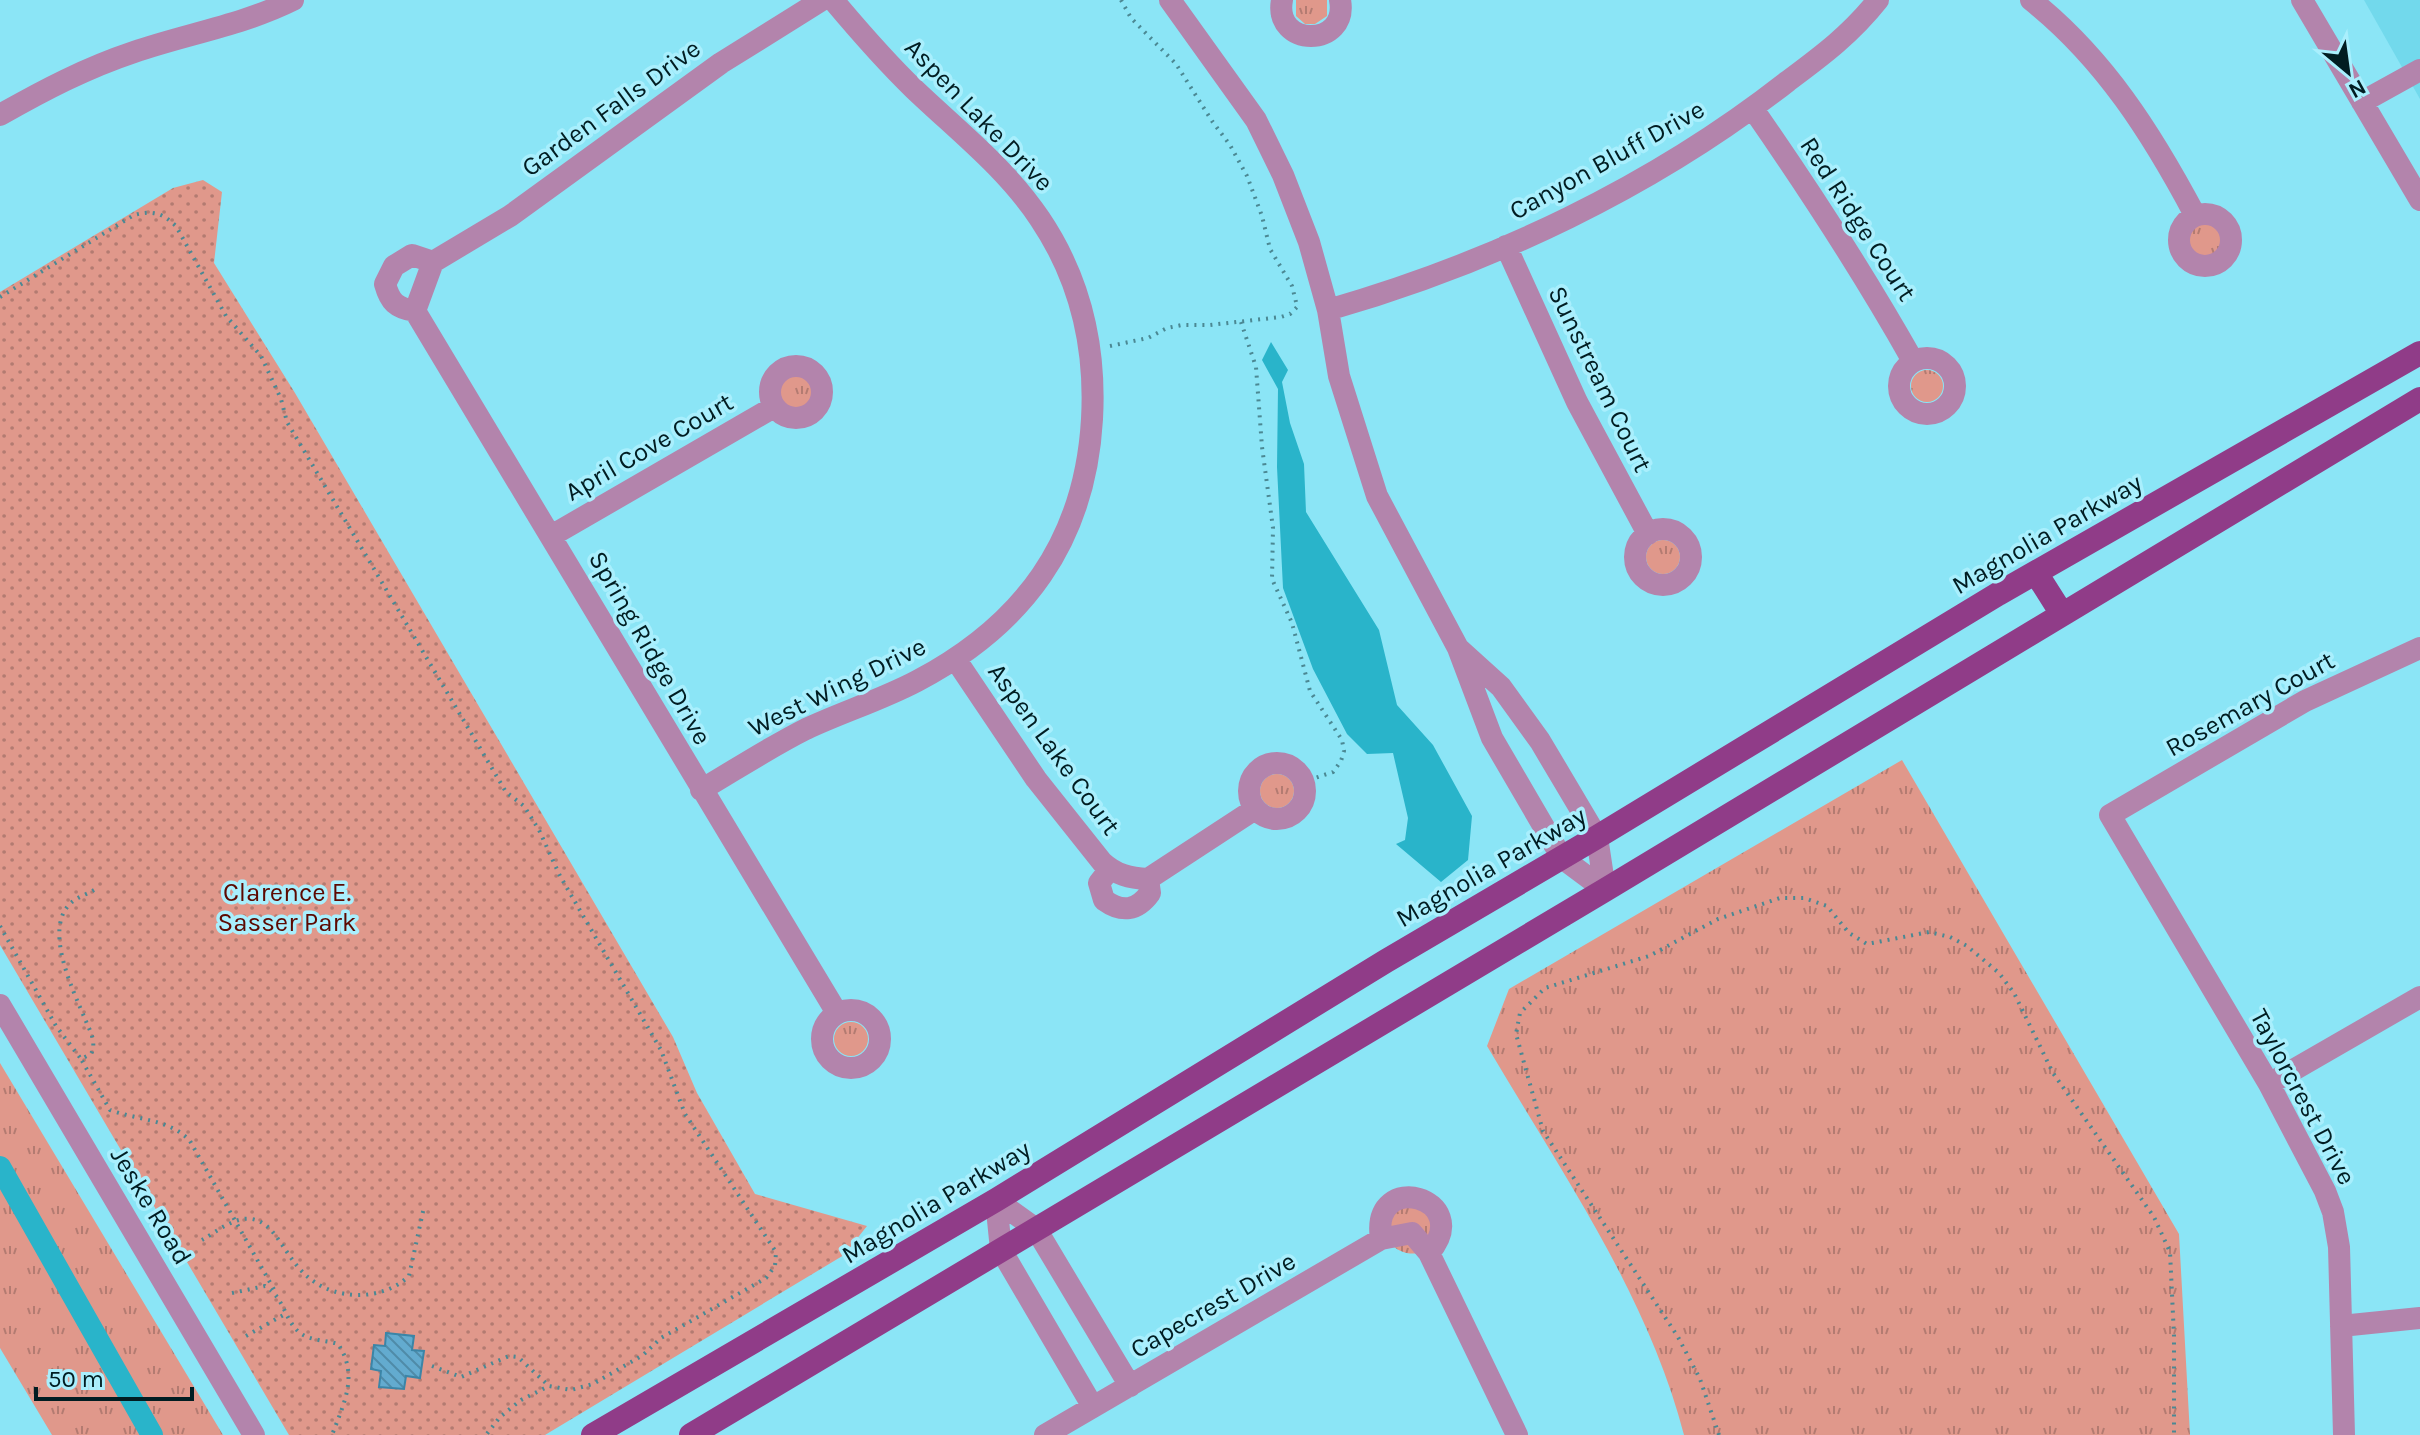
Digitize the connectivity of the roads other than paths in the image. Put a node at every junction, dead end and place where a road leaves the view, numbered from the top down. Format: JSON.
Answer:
{"nodes":[{"id":1,"x":293,"y":0,"type":"edge"},
{"id":2,"x":822,"y":0,"type":"edge"},
{"id":3,"x":833,"y":0,"type":"edge"},
{"id":4,"x":1170,"y":0,"type":"edge"},
{"id":5,"x":1282,"y":0,"type":"edge"},
{"id":6,"x":1340,"y":0,"type":"edge"},
{"id":7,"x":1878,"y":0,"type":"edge"},
{"id":8,"x":2031,"y":0,"type":"edge"},
{"id":9,"x":2302,"y":0,"type":"edge"},
{"id":10,"x":2420,"y":70,"type":"edge"},
{"id":11,"x":2362,"y":102,"type":"junction"},
{"id":12,"x":1753,"y":109,"type":"junction"},
{"id":13,"x":0,"y":115,"type":"edge"},
{"id":14,"x":2418,"y":192,"type":"edge"},
{"id":15,"x":2195,"y":215,"type":"dead end"},
{"id":16,"x":1506,"y":246,"type":"junction"},
{"id":17,"x":433,"y":262,"type":"junction"},
{"id":18,"x":1328,"y":310,"type":"junction"},
{"id":19,"x":415,"y":311,"type":"junction"},
{"id":20,"x":2420,"y":353,"type":"edge"},
{"id":21,"x":1913,"y":361,"type":"dead end"},
{"id":22,"x":2420,"y":399,"type":"edge"},
{"id":23,"x":774,"y":407,"type":"dead end"},
{"id":24,"x":1648,"y":534,"type":"dead end"},
{"id":25,"x":551,"y":536,"type":"junction"},
{"id":26,"x":2036,"y":573,"type":"junction"},
{"id":27,"x":2062,"y":614,"type":"junction"},
{"id":28,"x":1458,"y":648,"type":"junction"},
{"id":29,"x":2420,"y":648,"type":"edge"},
{"id":30,"x":956,"y":660,"type":"junction"},
{"id":31,"x":701,"y":790,"type":"junction"},
{"id":32,"x":1255,"y":809,"type":"junction"},
{"id":33,"x":2110,"y":815,"type":"joint"},
{"id":34,"x":1597,"y":837,"type":"junction"},
{"id":35,"x":1562,"y":858,"type":"junction"},
{"id":36,"x":1110,"y":869,"type":"junction"},
{"id":37,"x":1148,"y":879,"type":"junction"},
{"id":38,"x":1605,"y":890,"type":"junction"},
{"id":39,"x":2420,"y":997,"type":"edge"},
{"id":40,"x":0,"y":1005,"type":"edge"},
{"id":41,"x":837,"y":1013,"type":"dead end"},
{"id":42,"x":2269,"y":1084,"type":"junction"},
{"id":43,"x":996,"y":1200,"type":"junction"},
{"id":44,"x":1036,"y":1229,"type":"junction"},
{"id":45,"x":1381,"y":1239,"type":"junction"},
{"id":46,"x":1001,"y":1250,"type":"junction"},
{"id":47,"x":1429,"y":1253,"type":"junction"},
{"id":48,"x":2420,"y":1318,"type":"edge"},
{"id":49,"x":2341,"y":1326,"type":"junction"},
{"id":50,"x":1130,"y":1386,"type":"junction"},
{"id":51,"x":1093,"y":1407,"type":"junction"},
{"id":52,"x":254,"y":1435,"type":"edge"},
{"id":53,"x":593,"y":1435,"type":"edge"},
{"id":54,"x":691,"y":1435,"type":"edge"},
{"id":55,"x":1045,"y":1435,"type":"edge"},
{"id":56,"x":1517,"y":1435,"type":"edge"},
{"id":57,"x":2344,"y":1435,"type":"edge"}],
"edges":[{"from":1,"to":13,"type":"street"},
{"from":2,"to":17,"type":"street","name":"Garden Falls Drive"},
{"from":3,"to":30,"type":"street","name":"Aspen Lake Drive"},
{"from":4,"to":18,"type":"street"},
{"from":5,"to":6,"type":"street"},
{"from":7,"to":12,"type":"street","name":"Canyon Bluff Drive"},
{"from":8,"to":15,"type":"street"},
{"from":9,"to":11,"type":"street"},
{"from":10,"to":11,"type":"street"},
{"from":11,"to":14,"type":"street"},
{"from":12,"to":16,"type":"street","name":"Canyon Bluff Drive"},
{"from":12,"to":21,"type":"street","name":"Red Ridge Court"},
{"from":16,"to":18,"type":"street","name":"Canyon Bluff Drive"},
{"from":16,"to":24,"type":"street","name":"Sunstream Court"},
{"from":17,"to":19,"type":"street"},
{"from":17,"to":19,"type":"street","name":"Garden Falls Drive"},
{"from":18,"to":28,"type":"street"},
{"from":19,"to":25,"type":"street","name":"Spring Ridge Drive"},
{"from":20,"to":26,"type":"main road","name":"Magnolia Parkway"},
{"from":22,"to":27,"type":"main road"},
{"from":23,"to":25,"type":"street","name":"April Cove Court"},
{"from":25,"to":31,"type":"street","name":"Spring Ridge Drive"},
{"from":26,"to":27,"type":"main road"},
{"from":26,"to":34,"type":"main road","name":"Magnolia Parkway"},
{"from":27,"to":38,"type":"main road"},
{"from":28,"to":34,"type":"street"},
{"from":28,"to":35,"type":"street"},
{"from":29,"to":33,"type":"street","name":"Rosemary Court"},
{"from":30,"to":31,"type":"street","name":"West Wing Drive"},
{"from":30,"to":36,"type":"street","name":"Aspen Lake Court"},
{"from":31,"to":41,"type":"street","name":"Spring Ridge Drive"},
{"from":32,"to":32,"type":"street"},
{"from":32,"to":37,"type":"street","name":"Aspen Lake Court"},
{"from":33,"to":42,"type":"street","name":"Taylorcrest Drive"},
{"from":34,"to":35,"type":"main road","name":"Magnolia Parkway"},
{"from":34,"to":38,"type":"street"},
{"from":35,"to":38,"type":"street"},
{"from":35,"to":43,"type":"main road","name":"Magnolia Parkway"},
{"from":36,"to":37,"type":"street","name":"Aspen Lake Court"},
{"from":36,"to":37,"type":"street","name":"Aspen Lake Court"},
{"from":38,"to":44,"type":"main road"},
{"from":39,"to":42,"type":"street"},
{"from":40,"to":52,"type":"street","name":"Jeske Road"},
{"from":42,"to":49,"type":"street","name":"Taylorcrest Drive"},
{"from":43,"to":44,"type":"street"},
{"from":43,"to":46,"type":"street"},
{"from":43,"to":53,"type":"main road","name":"Magnolia Parkway"},
{"from":44,"to":46,"type":"main road"},
{"from":44,"to":50,"type":"street"},
{"from":45,"to":47,"type":"street","name":"Capecrest Drive"},
{"from":45,"to":47,"type":"street"},
{"from":45,"to":50,"type":"street","name":"Capecrest Drive"},
{"from":46,"to":51,"type":"street"},
{"from":46,"to":54,"type":"main road"},
{"from":47,"to":56,"type":"street"},
{"from":48,"to":49,"type":"street"},
{"from":49,"to":57,"type":"street","name":"Taylorcrest Drive"},
{"from":50,"to":51,"type":"street","name":"Capecrest Drive"},
{"from":51,"to":55,"type":"street","name":"Capecrest Drive"}]}
